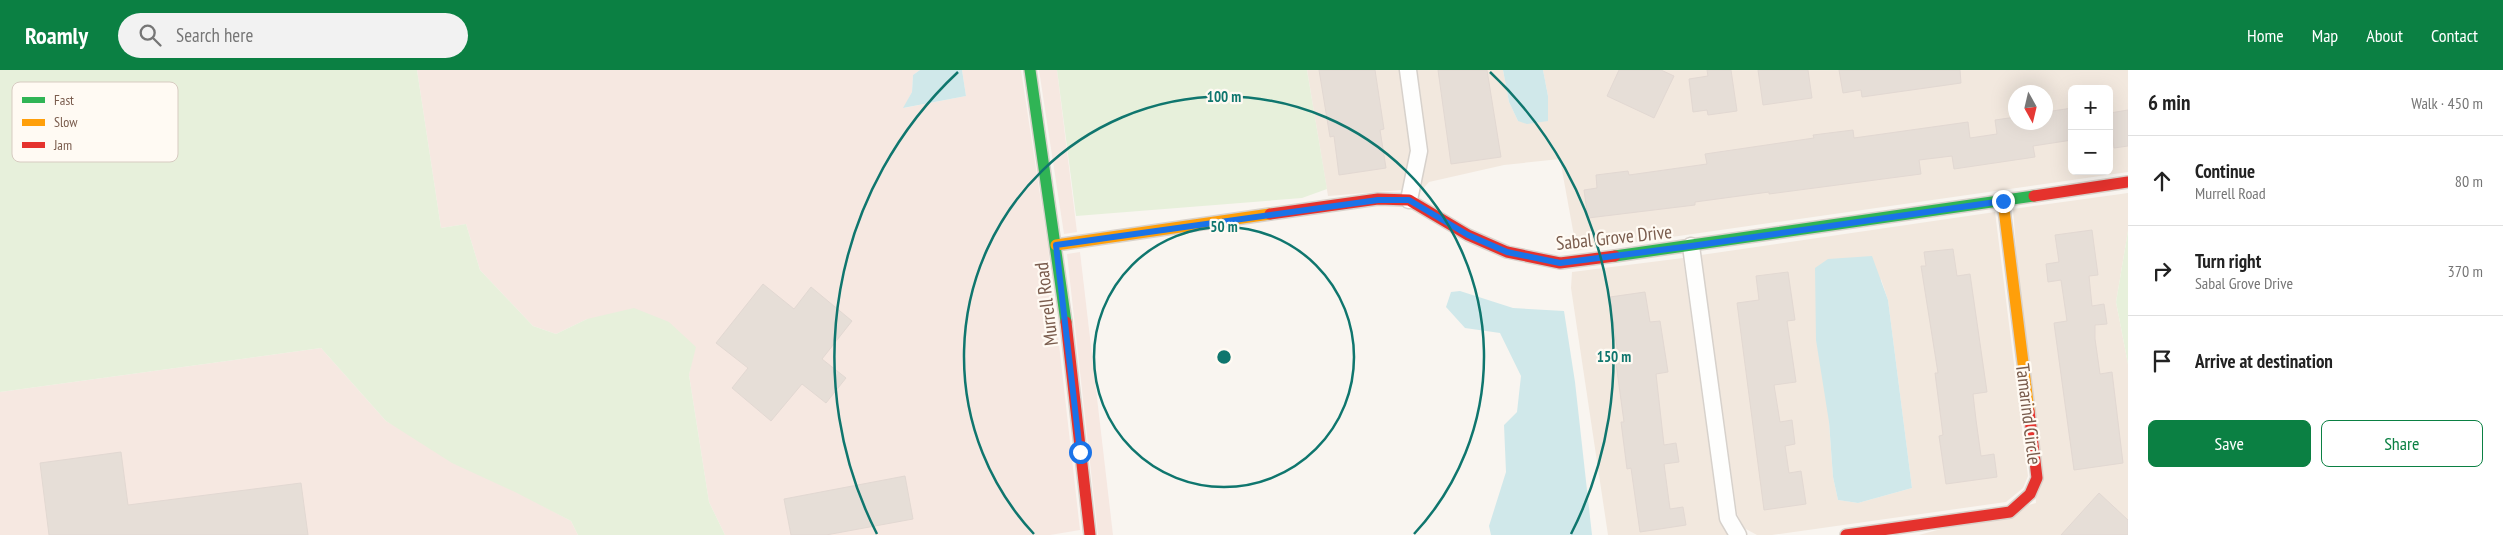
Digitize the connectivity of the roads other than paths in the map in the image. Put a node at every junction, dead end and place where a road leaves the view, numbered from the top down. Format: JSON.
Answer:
{"nodes":[{"id":1,"x":1030,"y":70,"type":"edge"},
{"id":2,"x":1408,"y":70,"type":"edge"},
{"id":3,"x":2128,"y":182,"type":"edge"},
{"id":4,"x":1409,"y":200,"type":"junction"},
{"id":5,"x":2003,"y":201,"type":"junction"},
{"id":6,"x":1056,"y":245,"type":"junction"},
{"id":7,"x":1691,"y":246,"type":"junction"},
{"id":8,"x":1090,"y":535,"type":"edge"},
{"id":9,"x":1738,"y":535,"type":"edge"},
{"id":10,"x":1846,"y":535,"type":"edge"}],
"edges":[{"from":1,"to":6,"type":"street","name":"Murrell Road"},
{"from":2,"to":4,"type":"street"},
{"from":3,"to":5,"type":"street","name":"Sabal Grove Drive"},
{"from":4,"to":6,"type":"street"},
{"from":4,"to":7,"type":"street","name":"Sabal Grove Drive"},
{"from":5,"to":7,"type":"street","name":"Sabal Grove Drive"},
{"from":5,"to":10,"type":"street","name":"Tamarind Circle"},
{"from":6,"to":8,"type":"street","name":"Murrell Road"},
{"from":7,"to":9,"type":"street"}]}
